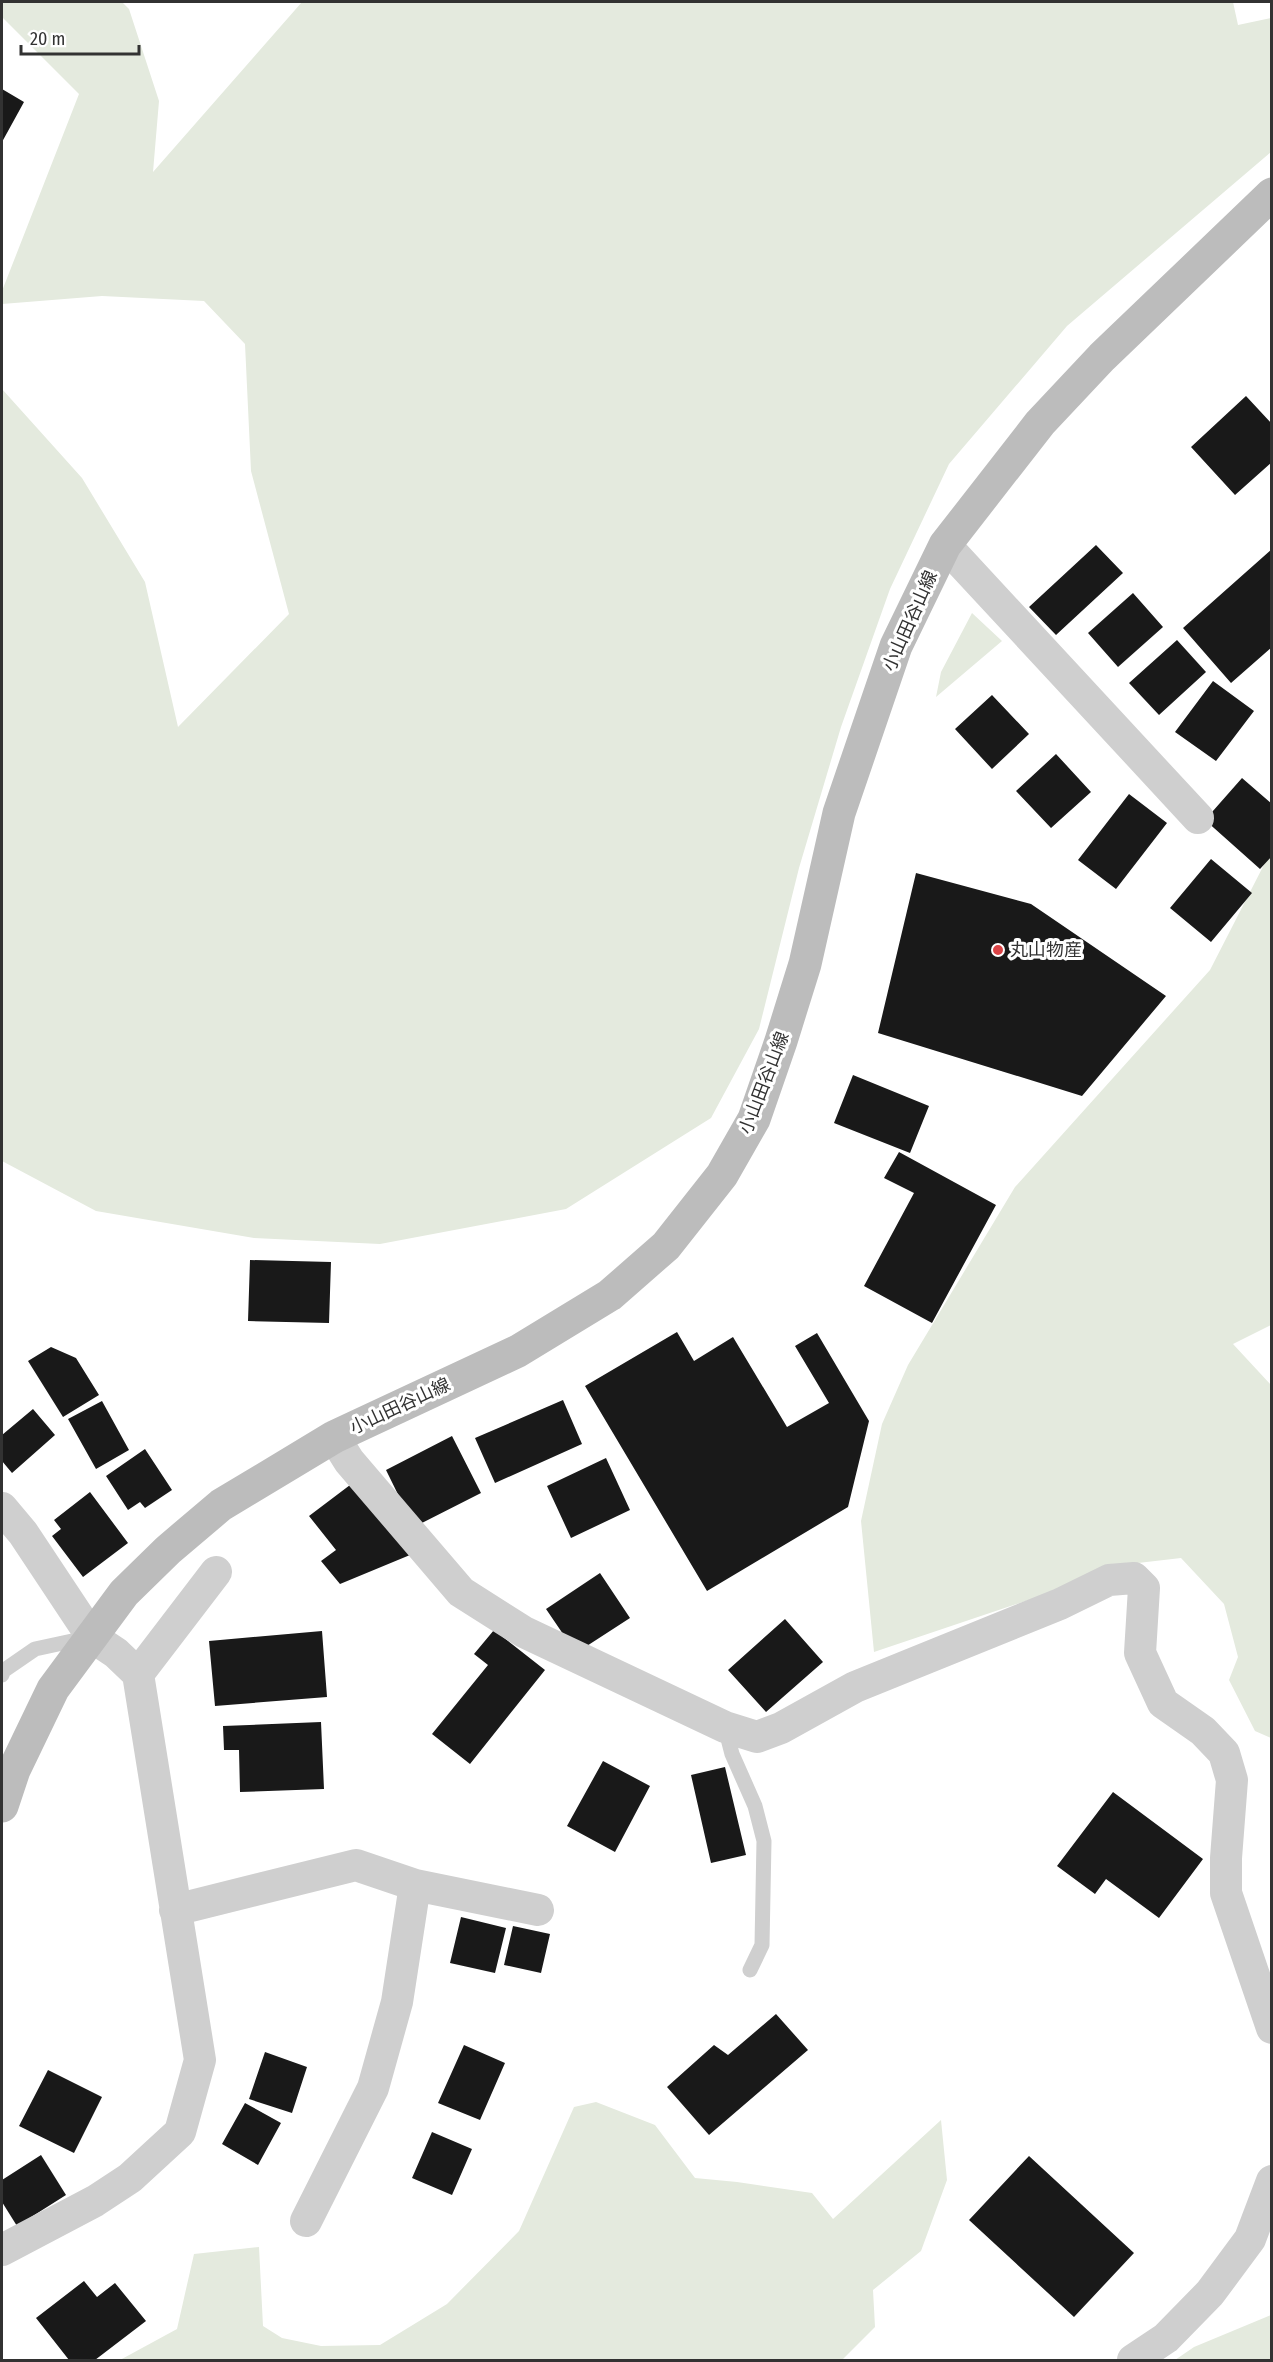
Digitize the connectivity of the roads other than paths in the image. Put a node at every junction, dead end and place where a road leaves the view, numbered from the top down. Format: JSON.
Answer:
{"nodes":[{"id":1,"x":1272,"y":194,"type":"edge"},
{"id":2,"x":945,"y":545,"type":"junction"},
{"id":3,"x":1198,"y":818,"type":"dead end"},
{"id":4,"x":334,"y":1437,"type":"junction"},
{"id":5,"x":2,"y":1508,"type":"edge"},
{"id":6,"x":216,"y":1572,"type":"dead end"},
{"id":7,"x":92,"y":1637,"type":"junction"},
{"id":8,"x":138,"y":1674,"type":"junction"},
{"id":9,"x":2,"y":1675,"type":"edge"},
{"id":10,"x":725,"y":1728,"type":"junction"},
{"id":11,"x":2,"y":1806,"type":"edge"},
{"id":12,"x":416,"y":1885,"type":"junction"},
{"id":13,"x":175,"y":1910,"type":"junction"},
{"id":14,"x":538,"y":1910,"type":"dead end"},
{"id":15,"x":750,"y":1970,"type":"dead end"},
{"id":16,"x":1272,"y":2028,"type":"edge"},
{"id":17,"x":1272,"y":2181,"type":"edge"},
{"id":18,"x":306,"y":2221,"type":"dead end"},
{"id":19,"x":2,"y":2250,"type":"edge"},
{"id":20,"x":1133,"y":2361,"type":"edge"}],
"edges":[{"from":1,"to":2,"type":"main road","name":"小山田谷山線"},
{"from":2,"to":3,"type":"street"},
{"from":2,"to":4,"type":"main road","name":"小山田谷山線"},
{"from":4,"to":7,"type":"main road","name":"小山田谷山線"},
{"from":4,"to":10,"type":"street"},
{"from":5,"to":7,"type":"street"},
{"from":6,"to":8,"type":"street"},
{"from":7,"to":8,"type":"street"},
{"from":7,"to":9,"type":"lane"},
{"from":7,"to":11,"type":"main road","name":"小山田谷山線"},
{"from":8,"to":13,"type":"street"},
{"from":10,"to":15,"type":"lane"},
{"from":10,"to":16,"type":"street"},
{"from":12,"to":13,"type":"street"},
{"from":12,"to":14,"type":"street"},
{"from":12,"to":18,"type":"street"},
{"from":13,"to":19,"type":"street"},
{"from":17,"to":20,"type":"street"}]}
